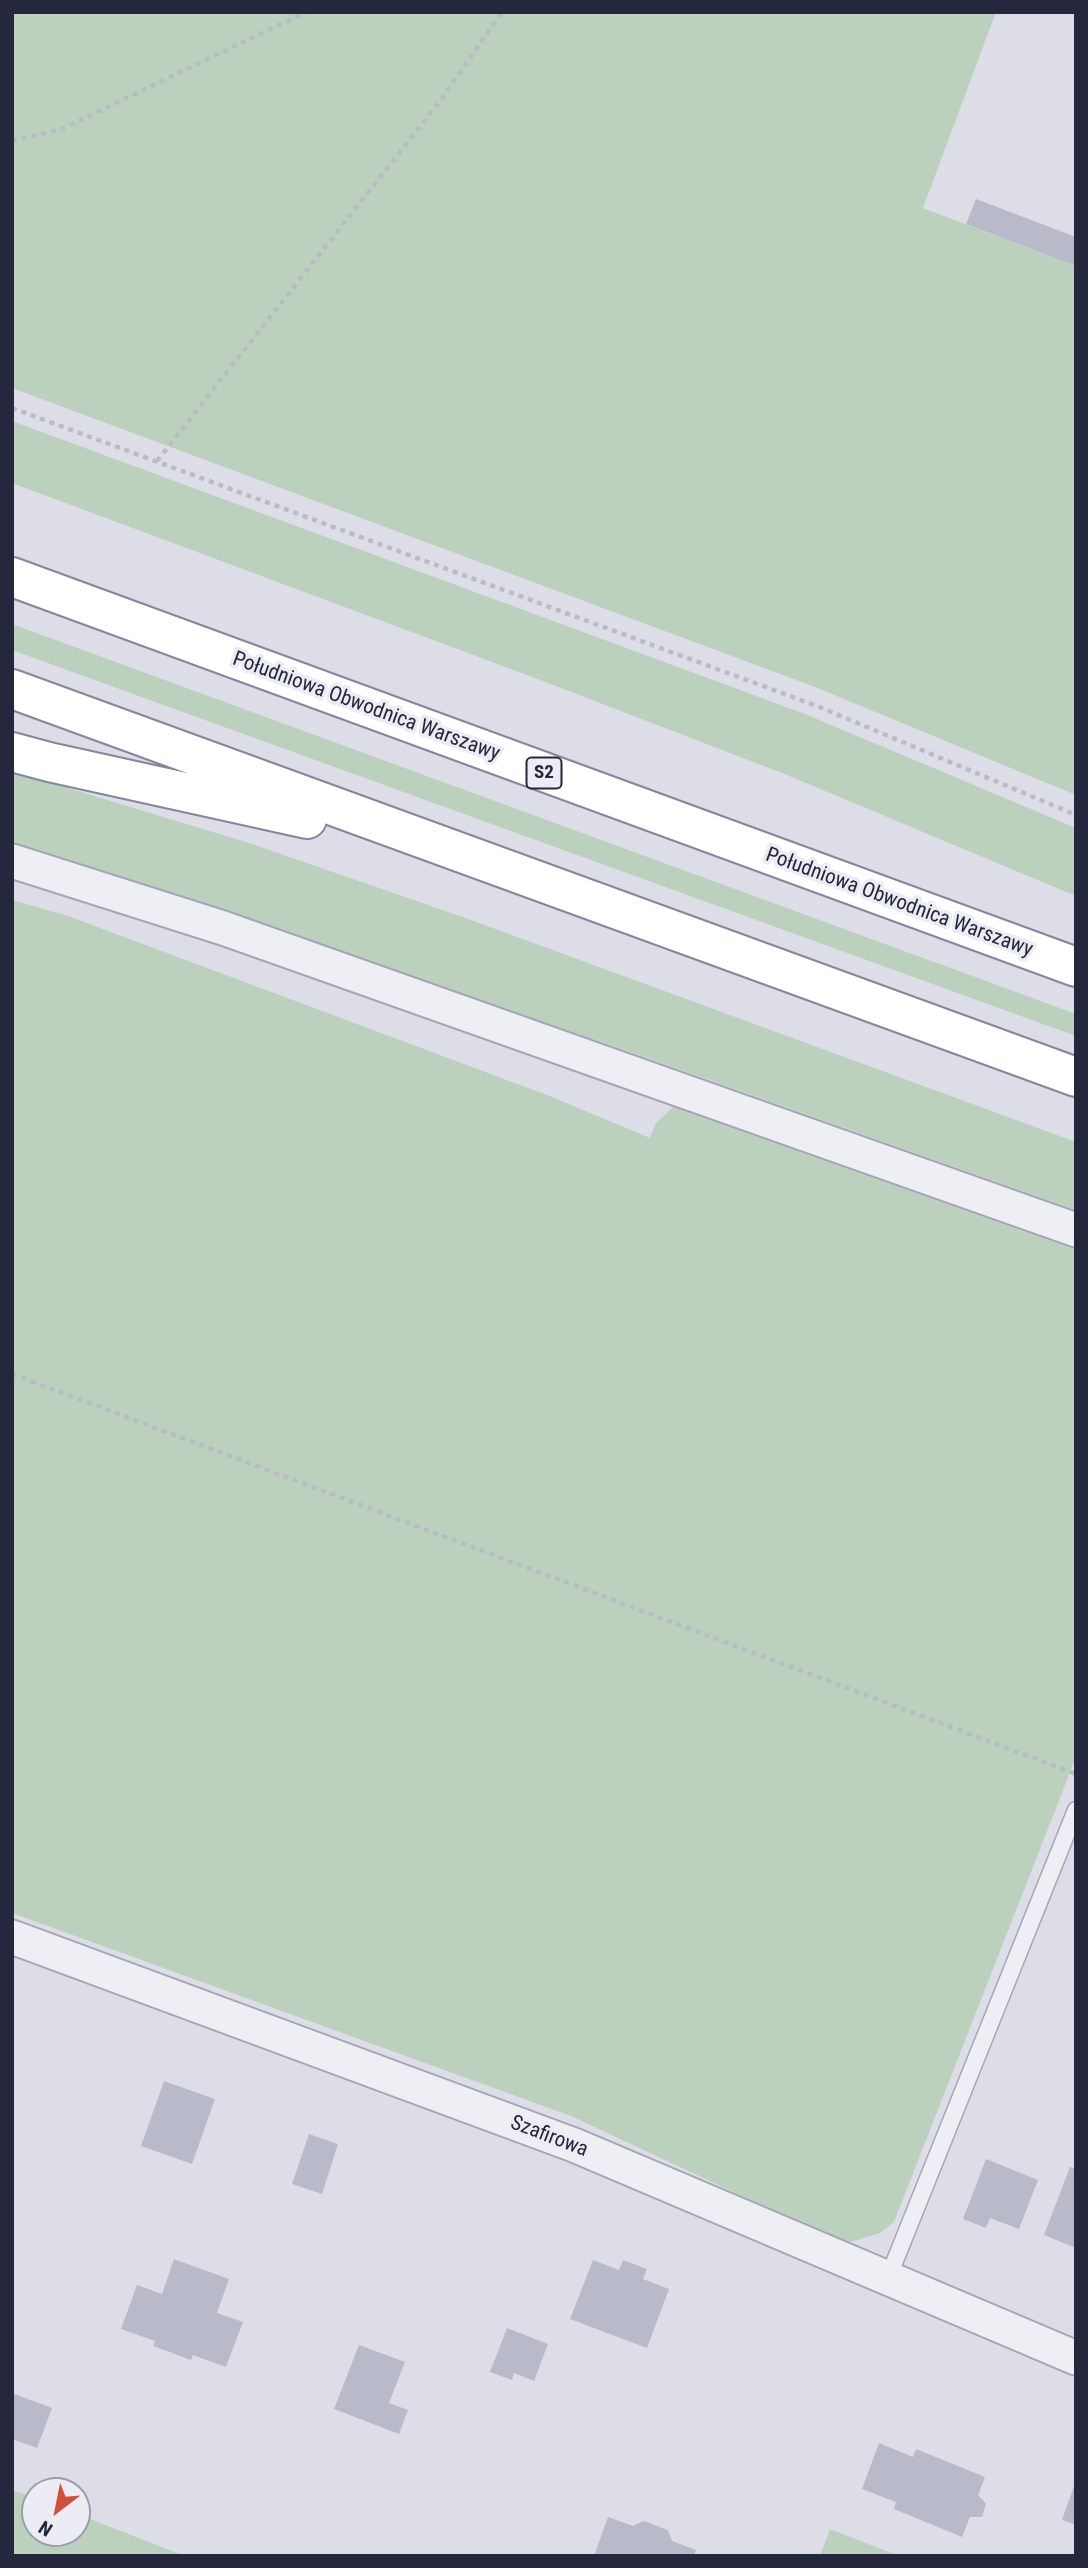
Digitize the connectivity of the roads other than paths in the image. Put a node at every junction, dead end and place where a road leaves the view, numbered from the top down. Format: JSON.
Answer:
{"nodes":[{"id":1,"x":12,"y":577,"type":"edge"},
{"id":2,"x":12,"y":689,"type":"edge"},
{"id":3,"x":12,"y":752,"type":"edge"},
{"id":4,"x":449,"y":850,"type":"junction"},
{"id":5,"x":12,"y":861,"type":"edge"},
{"id":6,"x":1076,"y":967,"type":"edge"},
{"id":7,"x":1076,"y":1077,"type":"edge"},
{"id":8,"x":1076,"y":1230,"type":"edge"},
{"id":9,"x":1076,"y":1810,"type":"edge"},
{"id":10,"x":12,"y":1937,"type":"edge"},
{"id":11,"x":888,"y":2278,"type":"junction"},
{"id":12,"x":1076,"y":2358,"type":"edge"}],
"edges":[{"from":1,"to":6,"type":"highway","name":"Południowa Obwodnica Warszawy","number":"S2"},
{"from":2,"to":4,"type":"highway"},
{"from":3,"to":4,"type":"highway"},
{"from":4,"to":7,"type":"highway"},
{"from":5,"to":8,"type":"street"},
{"from":9,"to":11,"type":"lane"},
{"from":10,"to":11,"type":"street","name":"Szafirowa"},
{"from":11,"to":12,"type":"street","name":"Szafirowa"}]}
